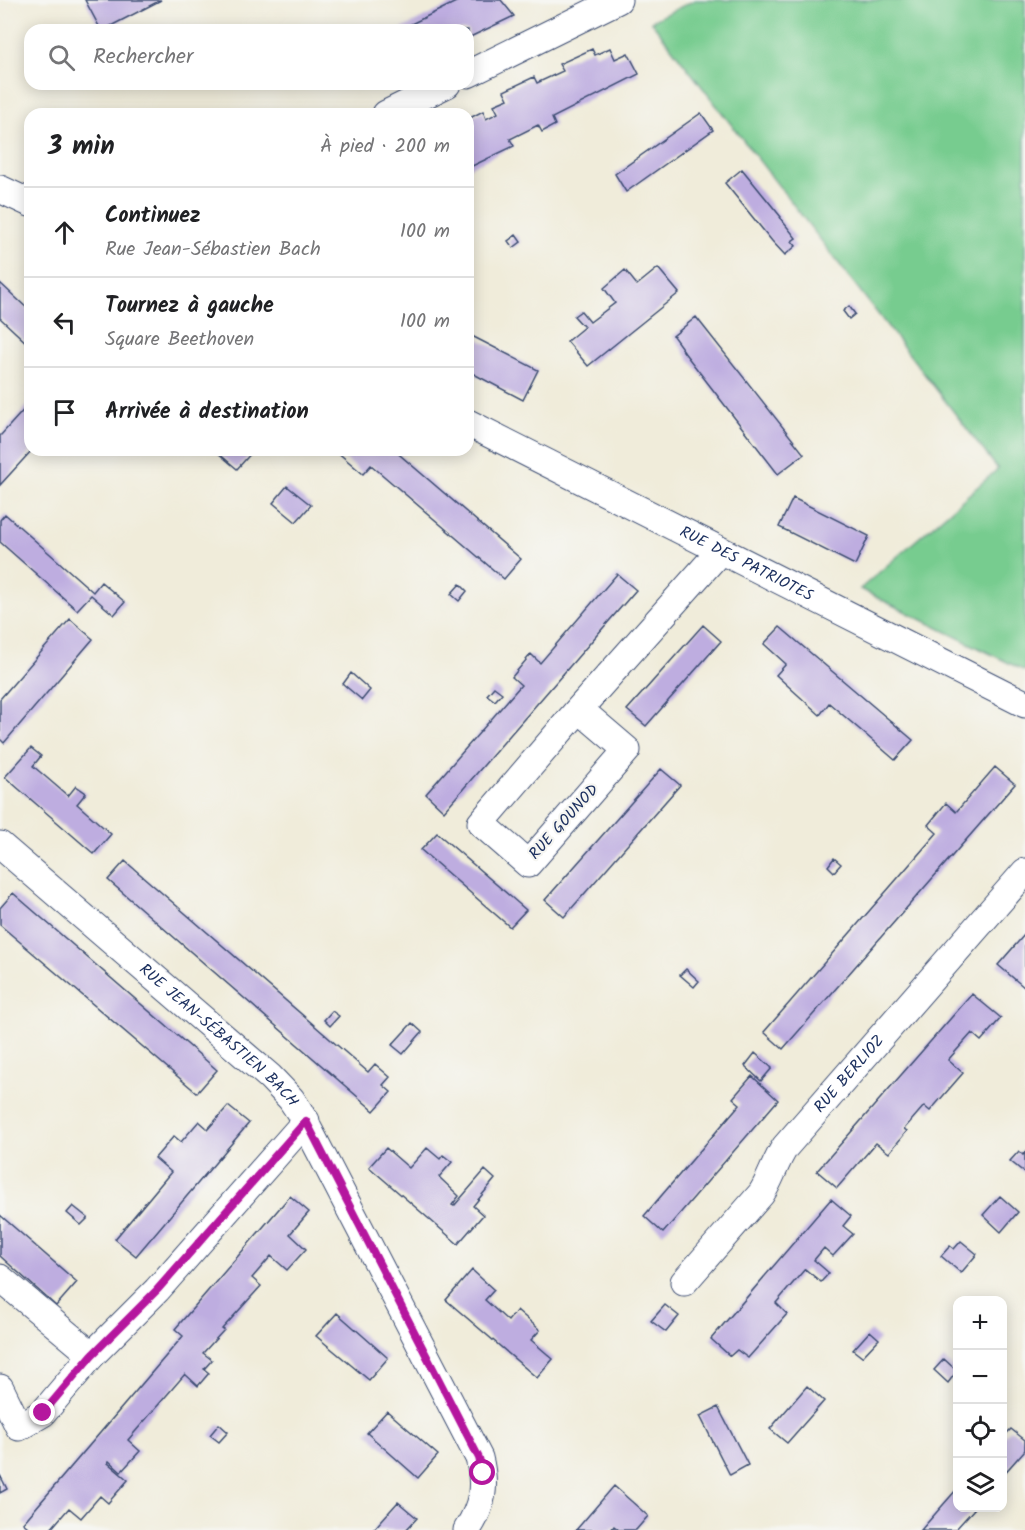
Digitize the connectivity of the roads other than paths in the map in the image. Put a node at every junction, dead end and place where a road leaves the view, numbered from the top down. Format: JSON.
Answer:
{"nodes":[{"id":1,"x":618,"y":0,"type":"edge"},
{"id":2,"x":585,"y":7,"type":"edge"},
{"id":3,"x":474,"y":71,"type":"edge"},
{"id":4,"x":435,"y":90,"type":"edge"},
{"id":5,"x":398,"y":108,"type":"edge"},
{"id":6,"x":0,"y":189,"type":"edge"},
{"id":7,"x":24,"y":200,"type":"edge"},
{"id":8,"x":474,"y":426,"type":"edge"},
{"id":9,"x":720,"y":551,"type":"junction"},
{"id":10,"x":1025,"y":704,"type":"edge"},
{"id":11,"x":579,"y":709,"type":"junction"},
{"id":12,"x":0,"y":846,"type":"edge"},
{"id":13,"x":1025,"y":872,"type":"edge"},
{"id":14,"x":306,"y":1121,"type":"junction"},
{"id":15,"x":0,"y":1278,"type":"edge"},
{"id":16,"x":684,"y":1282,"type":"dead end"},
{"id":17,"x":92,"y":1355,"type":"junction"},
{"id":18,"x":0,"y":1388,"type":"edge"},
{"id":19,"x":466,"y":1530,"type":"edge"}],
"edges":[{"from":1,"to":2,"type":"street"},
{"from":2,"to":3,"type":"street"},
{"from":4,"to":5,"type":"street"},
{"from":6,"to":7,"type":"street"},
{"from":8,"to":9,"type":"street","name":"RUE DES PATRIOTES"},
{"from":9,"to":10,"type":"street","name":"RUE DES PATRIOTES"},
{"from":9,"to":11,"type":"street","name":"RUE GOUNOD"},
{"from":11,"to":11,"type":"street","name":"RUE GOUNOD"},
{"from":12,"to":14,"type":"street","name":"RUE JEAN-SÉBASTIEN BACH"},
{"from":13,"to":16,"type":"street","name":"RUE BERLIOZ"},
{"from":14,"to":17,"type":"street"},
{"from":14,"to":19,"type":"street","name":"RUE JEAN-SÉBASTIEN BACH"},
{"from":15,"to":17,"type":"street"},
{"from":17,"to":18,"type":"street"}]}
